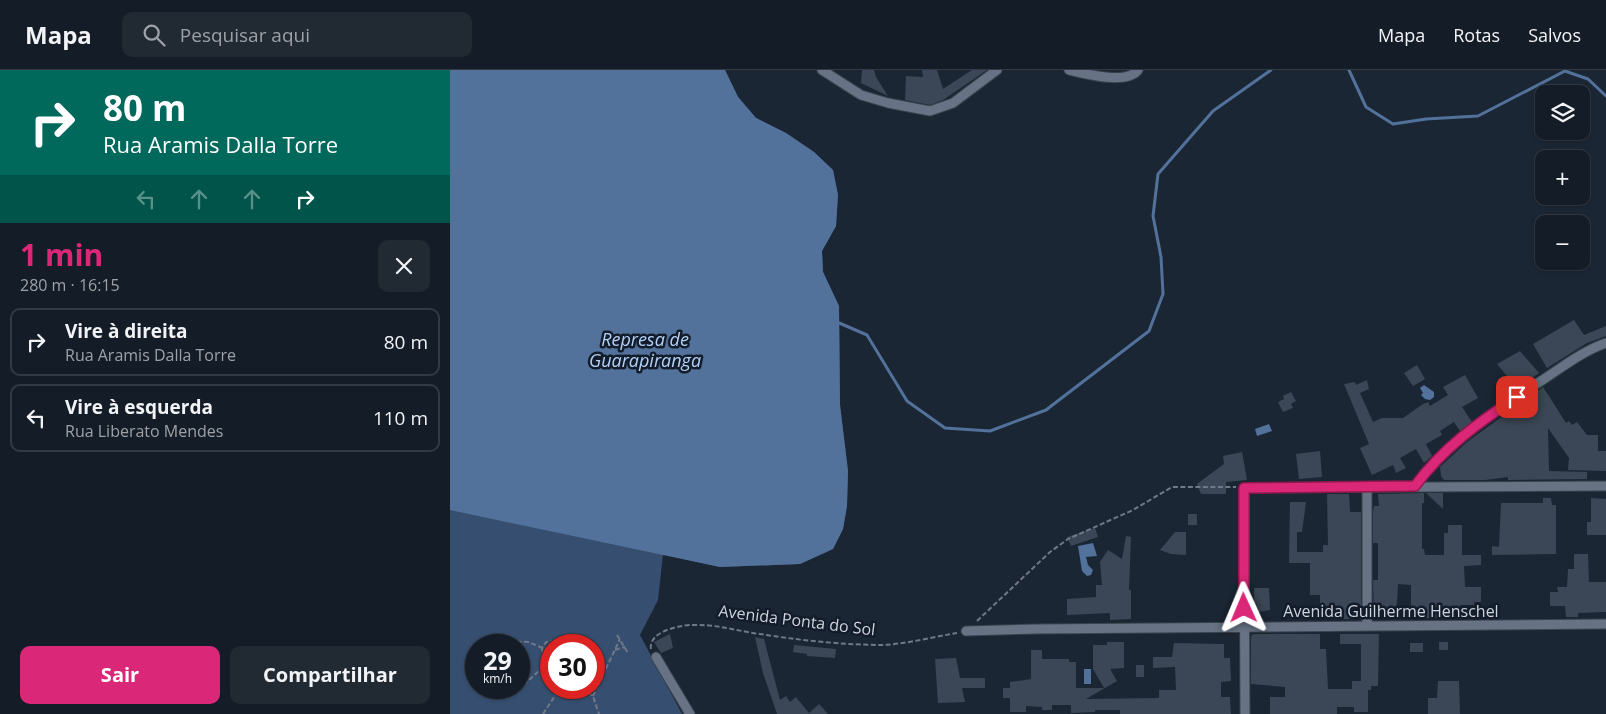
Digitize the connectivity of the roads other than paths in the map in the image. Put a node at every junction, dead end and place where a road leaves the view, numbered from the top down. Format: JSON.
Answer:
{"nodes":[{"id":1,"x":822,"y":70,"type":"edge"},
{"id":2,"x":997,"y":70,"type":"edge"},
{"id":3,"x":1069,"y":70,"type":"edge"},
{"id":4,"x":1138,"y":70,"type":"edge"},
{"id":5,"x":1606,"y":343,"type":"edge"},
{"id":6,"x":1415,"y":486,"type":"junction"},
{"id":7,"x":1606,"y":486,"type":"edge"},
{"id":8,"x":1367,"y":487,"type":"junction"},
{"id":9,"x":1606,"y":624,"type":"edge"},
{"id":10,"x":1367,"y":626,"type":"junction"},
{"id":11,"x":1245,"y":627,"type":"junction"},
{"id":12,"x":966,"y":631,"type":"road end"},
{"id":13,"x":656,"y":658,"type":"road end"},
{"id":14,"x":690,"y":714,"type":"edge"},
{"id":15,"x":1245,"y":714,"type":"edge"}],
"edges":[{"from":1,"to":2,"type":"street"},
{"from":3,"to":4,"type":"street"},
{"from":5,"to":6,"type":"street"},
{"from":6,"to":7,"type":"street"},
{"from":6,"to":8,"type":"street"},
{"from":8,"to":10,"type":"street"},
{"from":8,"to":11,"type":"street"},
{"from":9,"to":10,"type":"street","name":"Avenida Guilherme Henschel"},
{"from":10,"to":11,"type":"street","name":"Avenida Guilherme Henschel"},
{"from":11,"to":12,"type":"street","name":"Avenida Guilherme Henschel"},
{"from":11,"to":15,"type":"street"},
{"from":13,"to":14,"type":"street"}]}
